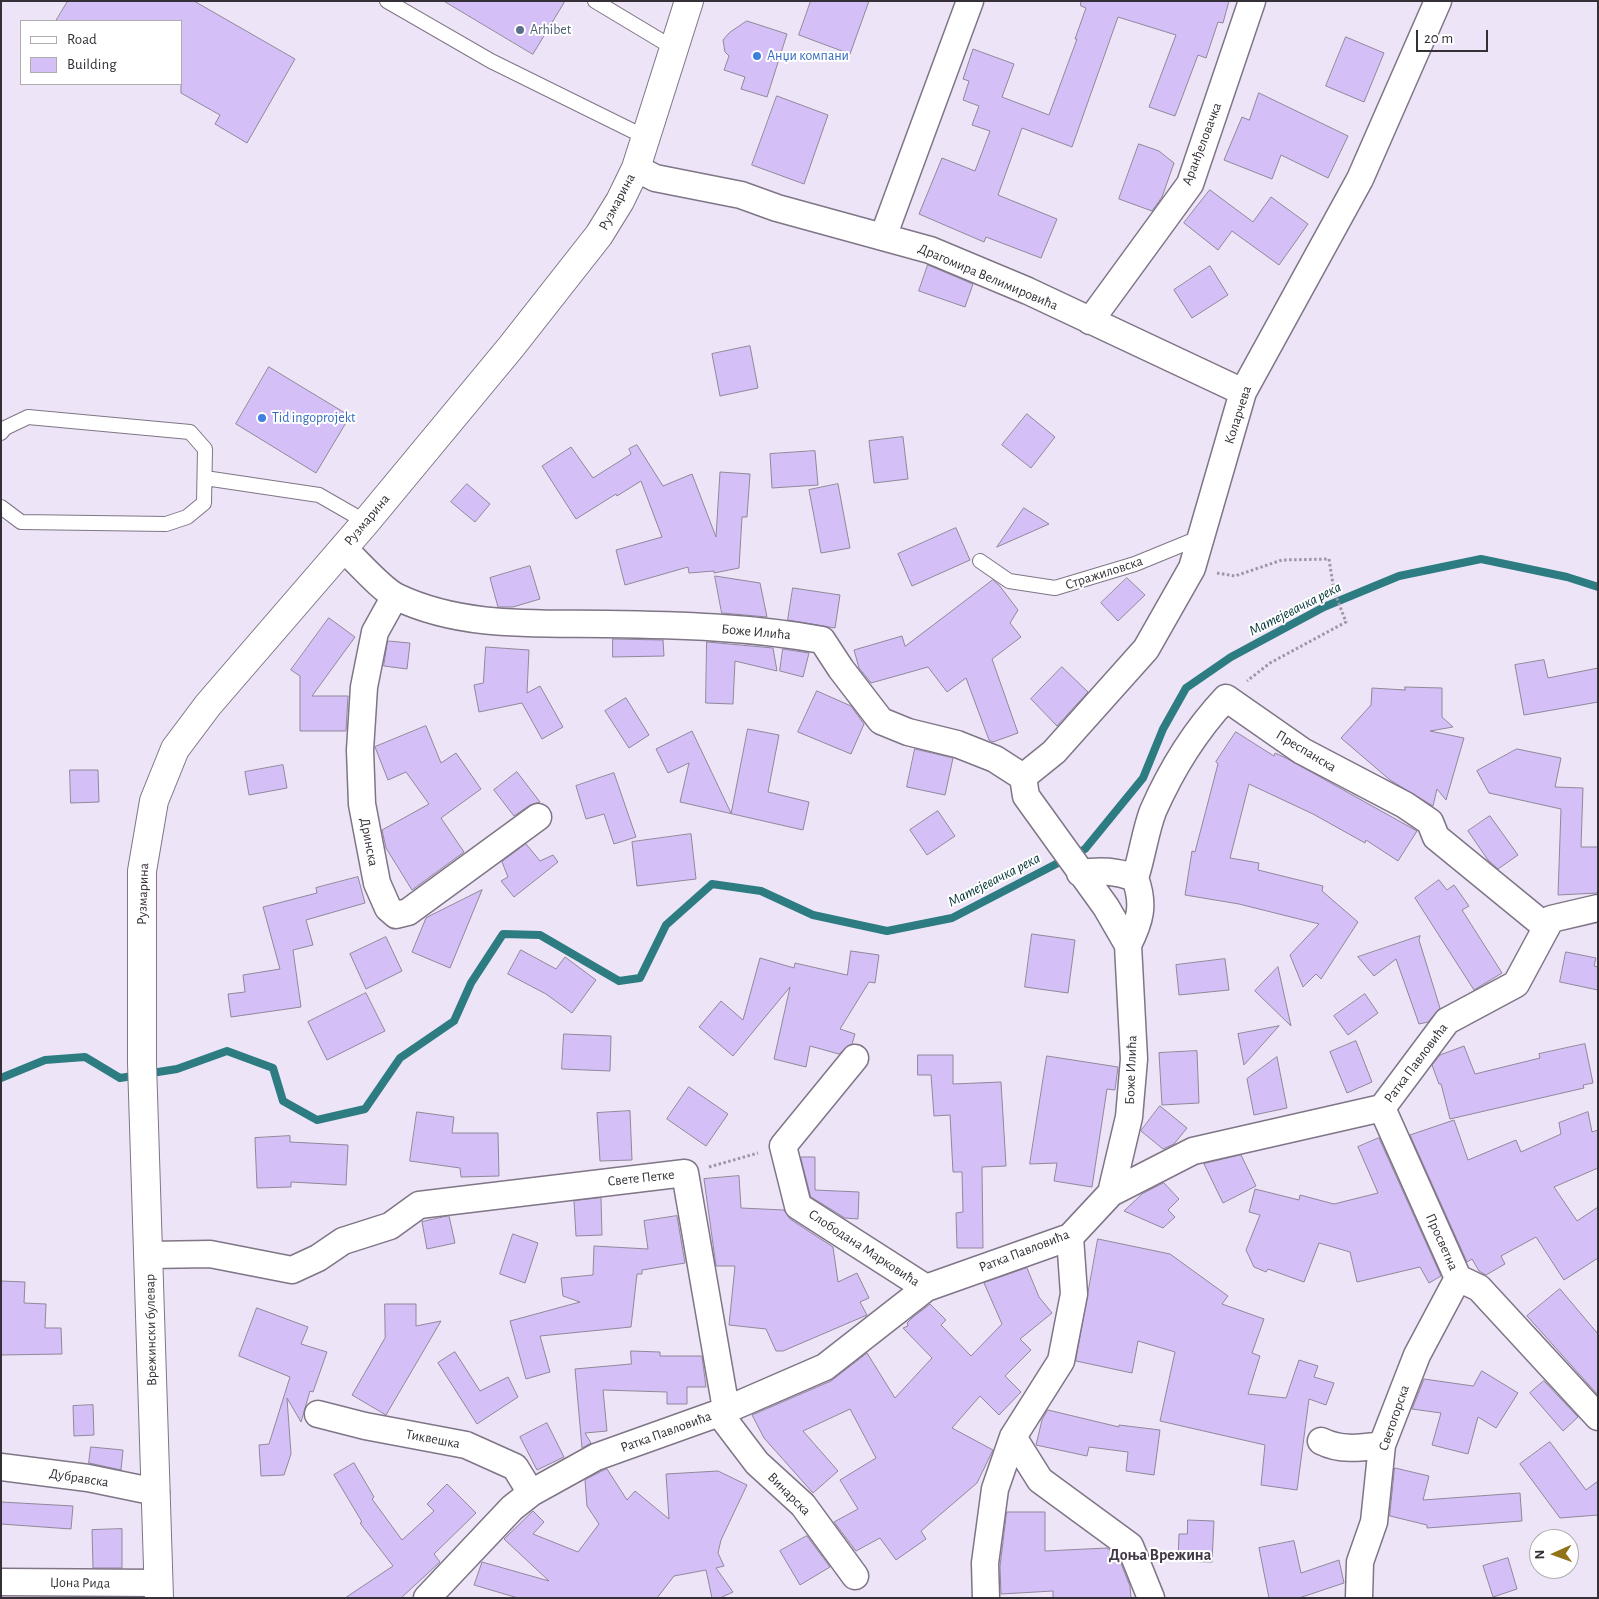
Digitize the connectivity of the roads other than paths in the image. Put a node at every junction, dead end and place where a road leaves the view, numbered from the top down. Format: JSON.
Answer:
{"nodes":[{"id":1,"x":387,"y":1,"type":"edge"},
{"id":2,"x":594,"y":1,"type":"edge"},
{"id":3,"x":689,"y":1,"type":"edge"},
{"id":4,"x":970,"y":1,"type":"edge"},
{"id":5,"x":1252,"y":1,"type":"edge"},
{"id":6,"x":1438,"y":1,"type":"edge"},
{"id":7,"x":675,"y":49,"type":"junction"},
{"id":8,"x":645,"y":137,"type":"junction"},
{"id":9,"x":636,"y":168,"type":"junction"},
{"id":10,"x":883,"y":237,"type":"junction"},
{"id":11,"x":1090,"y":321,"type":"junction"},
{"id":12,"x":1242,"y":392,"type":"junction"},
{"id":13,"x":1,"y":433,"type":"edge"},
{"id":14,"x":205,"y":478,"type":"junction"},
{"id":15,"x":1,"y":507,"type":"edge"},
{"id":16,"x":366,"y":522,"type":"junction"},
{"id":17,"x":1201,"y":537,"type":"junction"},
{"id":18,"x":343,"y":548,"type":"junction"},
{"id":19,"x":980,"y":561,"type":"dead end"},
{"id":20,"x":395,"y":596,"type":"junction"},
{"id":21,"x":1023,"y":777,"type":"junction"},
{"id":22,"x":538,"y":817,"type":"dead end"},
{"id":23,"x":1080,"y":873,"type":"junction"},
{"id":24,"x":1135,"y":878,"type":"junction"},
{"id":25,"x":1598,"y":908,"type":"edge"},
{"id":26,"x":1546,"y":927,"type":"junction"},
{"id":27,"x":1128,"y":945,"type":"junction"},
{"id":28,"x":855,"y":1058,"type":"dead end"},
{"id":29,"x":142,"y":1063,"type":"joint"},
{"id":30,"x":1382,"y":1108,"type":"junction"},
{"id":31,"x":1111,"y":1193,"type":"junction"},
{"id":32,"x":1070,"y":1237,"type":"junction"},
{"id":33,"x":149,"y":1255,"type":"junction"},
{"id":34,"x":1458,"y":1278,"type":"junction"},
{"id":35,"x":926,"y":1288,"type":"junction"},
{"id":36,"x":722,"y":1411,"type":"junction"},
{"id":37,"x":318,"y":1414,"type":"dead end"},
{"id":38,"x":1598,"y":1417,"type":"edge"},
{"id":39,"x":1012,"y":1438,"type":"junction"},
{"id":40,"x":1321,"y":1441,"type":"dead end"},
{"id":41,"x":1382,"y":1445,"type":"junction"},
{"id":42,"x":1,"y":1467,"type":"edge"},
{"id":43,"x":156,"y":1492,"type":"junction"},
{"id":44,"x":531,"y":1493,"type":"junction"},
{"id":45,"x":856,"y":1576,"type":"dead end"},
{"id":46,"x":1,"y":1582,"type":"edge"},
{"id":47,"x":159,"y":1591,"type":"edge"},
{"id":48,"x":435,"y":1597,"type":"edge"},
{"id":49,"x":986,"y":1598,"type":"edge"},
{"id":50,"x":1151,"y":1598,"type":"edge"},
{"id":51,"x":1359,"y":1598,"type":"edge"}],
"edges":[{"from":1,"to":8,"type":"lane"},
{"from":2,"to":7,"type":"lane"},
{"from":3,"to":7,"type":"main road","name":"Рузмарина"},
{"from":4,"to":10,"type":"street"},
{"from":5,"to":11,"type":"street","name":"Аранђеловачка"},
{"from":6,"to":12,"type":"street","name":"Коларчева"},
{"from":7,"to":8,"type":"main road","name":"Рузмарина"},
{"from":8,"to":9,"type":"main road","name":"Рузмарина"},
{"from":9,"to":10,"type":"street","name":"Драгомира Велимировића"},
{"from":9,"to":16,"type":"main road","name":"Рузмарина"},
{"from":10,"to":11,"type":"street","name":"Драгомира Велимировића"},
{"from":11,"to":12,"type":"street","name":"Драгомира Велимировића"},
{"from":12,"to":17,"type":"street","name":"Коларчева"},
{"from":13,"to":14,"type":"lane"},
{"from":14,"to":15,"type":"lane"},
{"from":14,"to":16,"type":"lane"},
{"from":16,"to":18,"type":"main road","name":"Рузмарина"},
{"from":17,"to":19,"type":"lane","name":"Стражиловска"},
{"from":17,"to":21,"type":"street","name":"Коларчева"},
{"from":18,"to":20,"type":"street","name":"Боже Илића"},
{"from":18,"to":29,"type":"main road","name":"Рузмарина"},
{"from":20,"to":21,"type":"street","name":"Боже Илића"},
{"from":20,"to":22,"type":"street","name":"Дринска"},
{"from":21,"to":23,"type":"street","name":"Боже Илића"},
{"from":23,"to":24,"type":"street"},
{"from":23,"to":27,"type":"street","name":"Боже Илића"},
{"from":24,"to":26,"type":"street","name":"Преспанска"},
{"from":24,"to":27,"type":"street","name":"Боже Илића"},
{"from":25,"to":26,"type":"street"},
{"from":26,"to":30,"type":"street","name":"Ратка Павловића"},
{"from":27,"to":31,"type":"street","name":"Боже Илића"},
{"from":28,"to":35,"type":"street","name":"Слободана Марковића"},
{"from":29,"to":33,"type":"main road","name":"Врежински булевар"},
{"from":30,"to":31,"type":"street","name":"Ратка Павловића"},
{"from":30,"to":34,"type":"street","name":"Просветна"},
{"from":31,"to":32,"type":"street","name":"Ратка Павловића"},
{"from":32,"to":35,"type":"street","name":"Ратка Павловића"},
{"from":32,"to":39,"type":"street"},
{"from":33,"to":36,"type":"street","name":"Свете Петке"},
{"from":33,"to":43,"type":"main road","name":"Врежински булевар"},
{"from":34,"to":38,"type":"street","name":"Просветна"},
{"from":34,"to":41,"type":"street","name":"Светогорска"},
{"from":35,"to":36,"type":"street","name":"Ратка Павловића"},
{"from":36,"to":44,"type":"street","name":"Ратка Павловића"},
{"from":36,"to":45,"type":"street","name":"Винарска"},
{"from":37,"to":44,"type":"street","name":"Тиквешка"},
{"from":39,"to":49,"type":"street"},
{"from":39,"to":50,"type":"street"},
{"from":40,"to":41,"type":"street"},
{"from":41,"to":51,"type":"street","name":"Светогорска"},
{"from":42,"to":43,"type":"street","name":"Дубравска"},
{"from":43,"to":47,"type":"main road","name":"Врежински булевар"},
{"from":44,"to":48,"type":"street","name":"Ратка Павловића"},
{"from":46,"to":47,"type":"street","name":"Џона Рида"}]}
